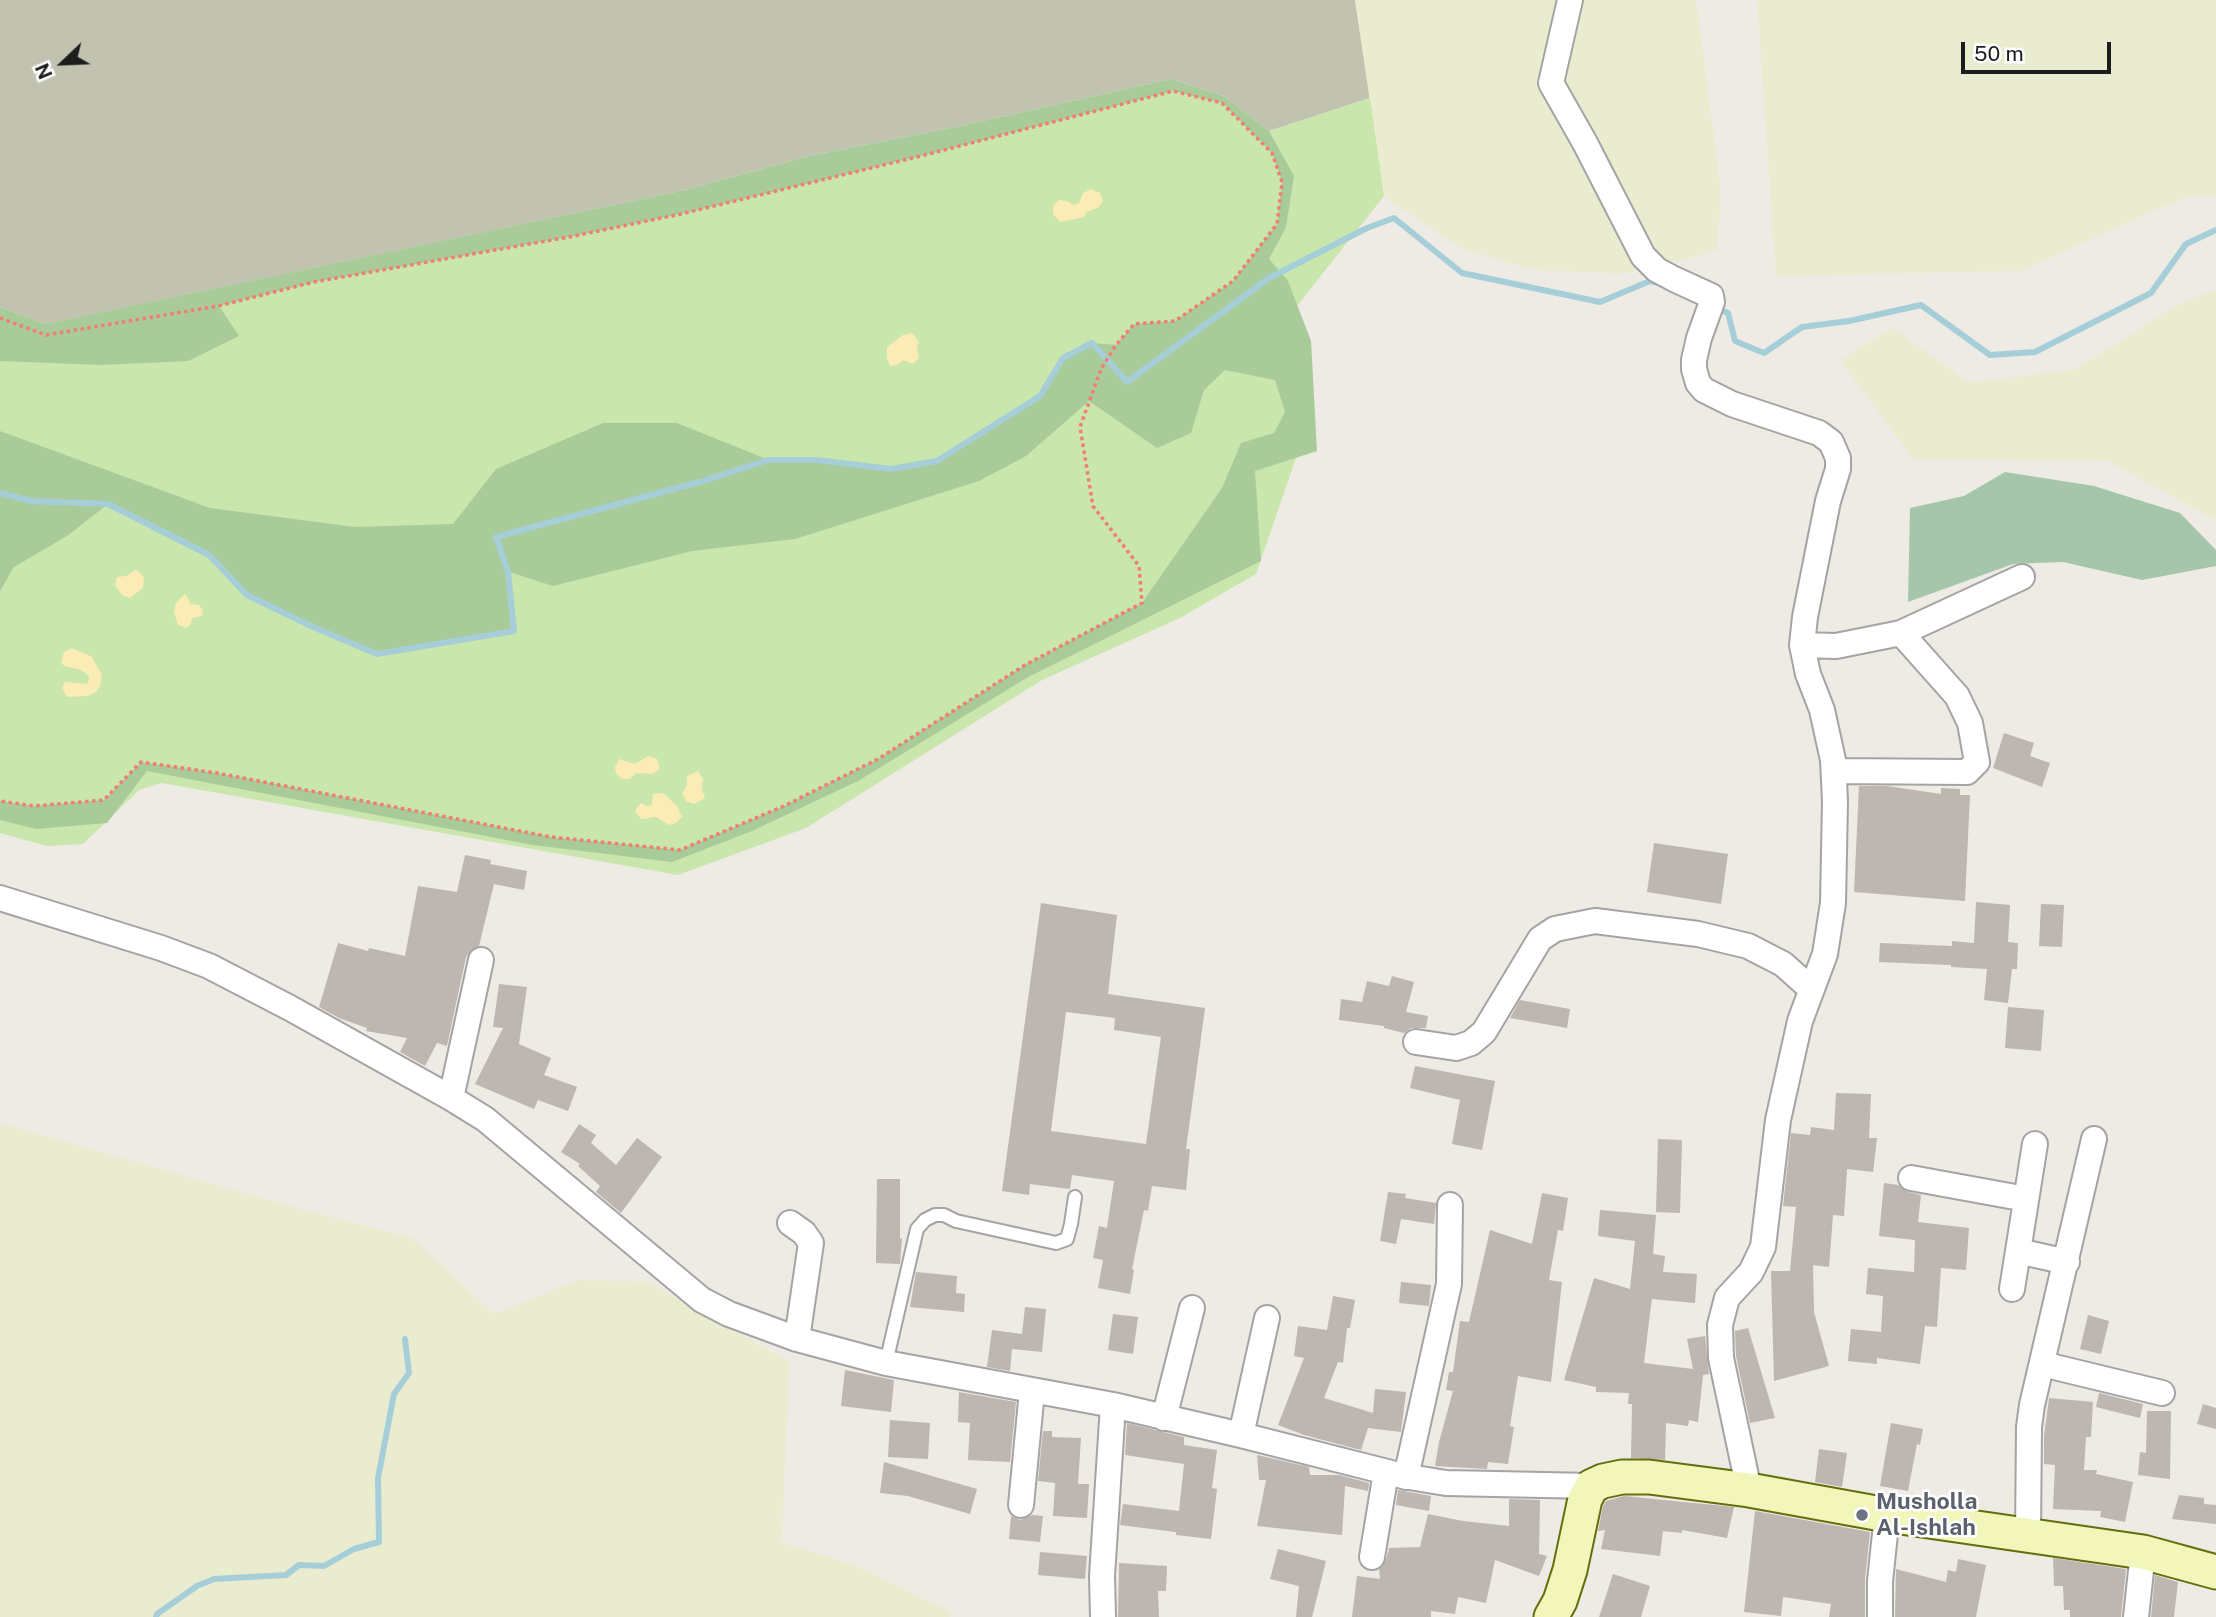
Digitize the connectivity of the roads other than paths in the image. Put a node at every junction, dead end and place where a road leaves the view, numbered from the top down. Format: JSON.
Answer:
{"nodes":[{"id":1,"x":1570,"y":0,"type":"edge"},
{"id":2,"x":2022,"y":577,"type":"dead end"},
{"id":3,"x":1902,"y":632,"type":"junction"},
{"id":4,"x":1802,"y":645,"type":"junction"},
{"id":5,"x":1834,"y":771,"type":"junction"},
{"id":6,"x":0,"y":898,"type":"edge"},
{"id":7,"x":481,"y":960,"type":"dead end"},
{"id":8,"x":1811,"y":989,"type":"junction"},
{"id":9,"x":1416,"y":1042,"type":"dead end"},
{"id":10,"x":451,"y":1098,"type":"junction"},
{"id":11,"x":2094,"y":1139,"type":"dead end"},
{"id":12,"x":2035,"y":1144,"type":"dead end"},
{"id":13,"x":1911,"y":1178,"type":"dead end"},
{"id":14,"x":1074,"y":1197,"type":"dead end"},
{"id":15,"x":2026,"y":1199,"type":"junction"},
{"id":16,"x":1450,"y":1205,"type":"dead end"},
{"id":17,"x":790,"y":1223,"type":"dead end"},
{"id":18,"x":2018,"y":1251,"type":"junction"},
{"id":19,"x":2067,"y":1262,"type":"junction"},
{"id":20,"x":2012,"y":1289,"type":"dead end"},
{"id":21,"x":1192,"y":1308,"type":"dead end"},
{"id":22,"x":1267,"y":1318,"type":"dead end"},
{"id":23,"x":797,"y":1339,"type":"junction"},
{"id":24,"x":886,"y":1363,"type":"junction"},
{"id":25,"x":2042,"y":1364,"type":"junction"},
{"id":26,"x":1032,"y":1391,"type":"junction"},
{"id":27,"x":2162,"y":1393,"type":"dead end"},
{"id":28,"x":1114,"y":1405,"type":"junction"},
{"id":29,"x":1164,"y":1418,"type":"junction"},
{"id":30,"x":1241,"y":1435,"type":"junction"},
{"id":31,"x":1396,"y":1474,"type":"junction"},
{"id":32,"x":1592,"y":1486,"type":"junction"},
{"id":33,"x":1749,"y":1490,"type":"junction"},
{"id":34,"x":1021,"y":1505,"type":"dead end"},
{"id":35,"x":1887,"y":1515,"type":"junction"},
{"id":36,"x":2028,"y":1536,"type":"junction"},
{"id":37,"x":2143,"y":1552,"type":"junction"},
{"id":38,"x":1372,"y":1556,"type":"dead end"},
{"id":39,"x":2216,"y":1572,"type":"edge"},
{"id":40,"x":1103,"y":1617,"type":"edge"},
{"id":41,"x":1551,"y":1617,"type":"edge"},
{"id":42,"x":1880,"y":1617,"type":"edge"},
{"id":43,"x":2136,"y":1617,"type":"edge"}],
"edges":[{"from":1,"to":4,"type":"street"},
{"from":2,"to":3,"type":"street"},
{"from":3,"to":4,"type":"street"},
{"from":3,"to":5,"type":"street"},
{"from":4,"to":5,"type":"street"},
{"from":5,"to":8,"type":"street"},
{"from":6,"to":10,"type":"street"},
{"from":7,"to":10,"type":"street"},
{"from":8,"to":9,"type":"street"},
{"from":8,"to":33,"type":"street"},
{"from":10,"to":23,"type":"street"},
{"from":11,"to":19,"type":"street"},
{"from":12,"to":15,"type":"street"},
{"from":13,"to":15,"type":"street"},
{"from":14,"to":24,"type":"lane"},
{"from":15,"to":18,"type":"street"},
{"from":16,"to":31,"type":"street"},
{"from":17,"to":23,"type":"street"},
{"from":18,"to":19,"type":"street"},
{"from":18,"to":20,"type":"street"},
{"from":19,"to":25,"type":"street"},
{"from":21,"to":29,"type":"street"},
{"from":22,"to":30,"type":"street"},
{"from":23,"to":24,"type":"street"},
{"from":24,"to":26,"type":"street"},
{"from":25,"to":27,"type":"street"},
{"from":25,"to":36,"type":"street"},
{"from":26,"to":28,"type":"street"},
{"from":26,"to":34,"type":"street"},
{"from":28,"to":29,"type":"street"},
{"from":28,"to":40,"type":"street"},
{"from":29,"to":30,"type":"street"},
{"from":30,"to":31,"type":"street"},
{"from":31,"to":32,"type":"street"},
{"from":31,"to":38,"type":"street"},
{"from":32,"to":33,"type":"street"},
{"from":32,"to":41,"type":"street"},
{"from":33,"to":35,"type":"street"},
{"from":35,"to":36,"type":"street"},
{"from":35,"to":42,"type":"street"},
{"from":36,"to":37,"type":"street"},
{"from":37,"to":39,"type":"street"},
{"from":37,"to":43,"type":"street"}]}
